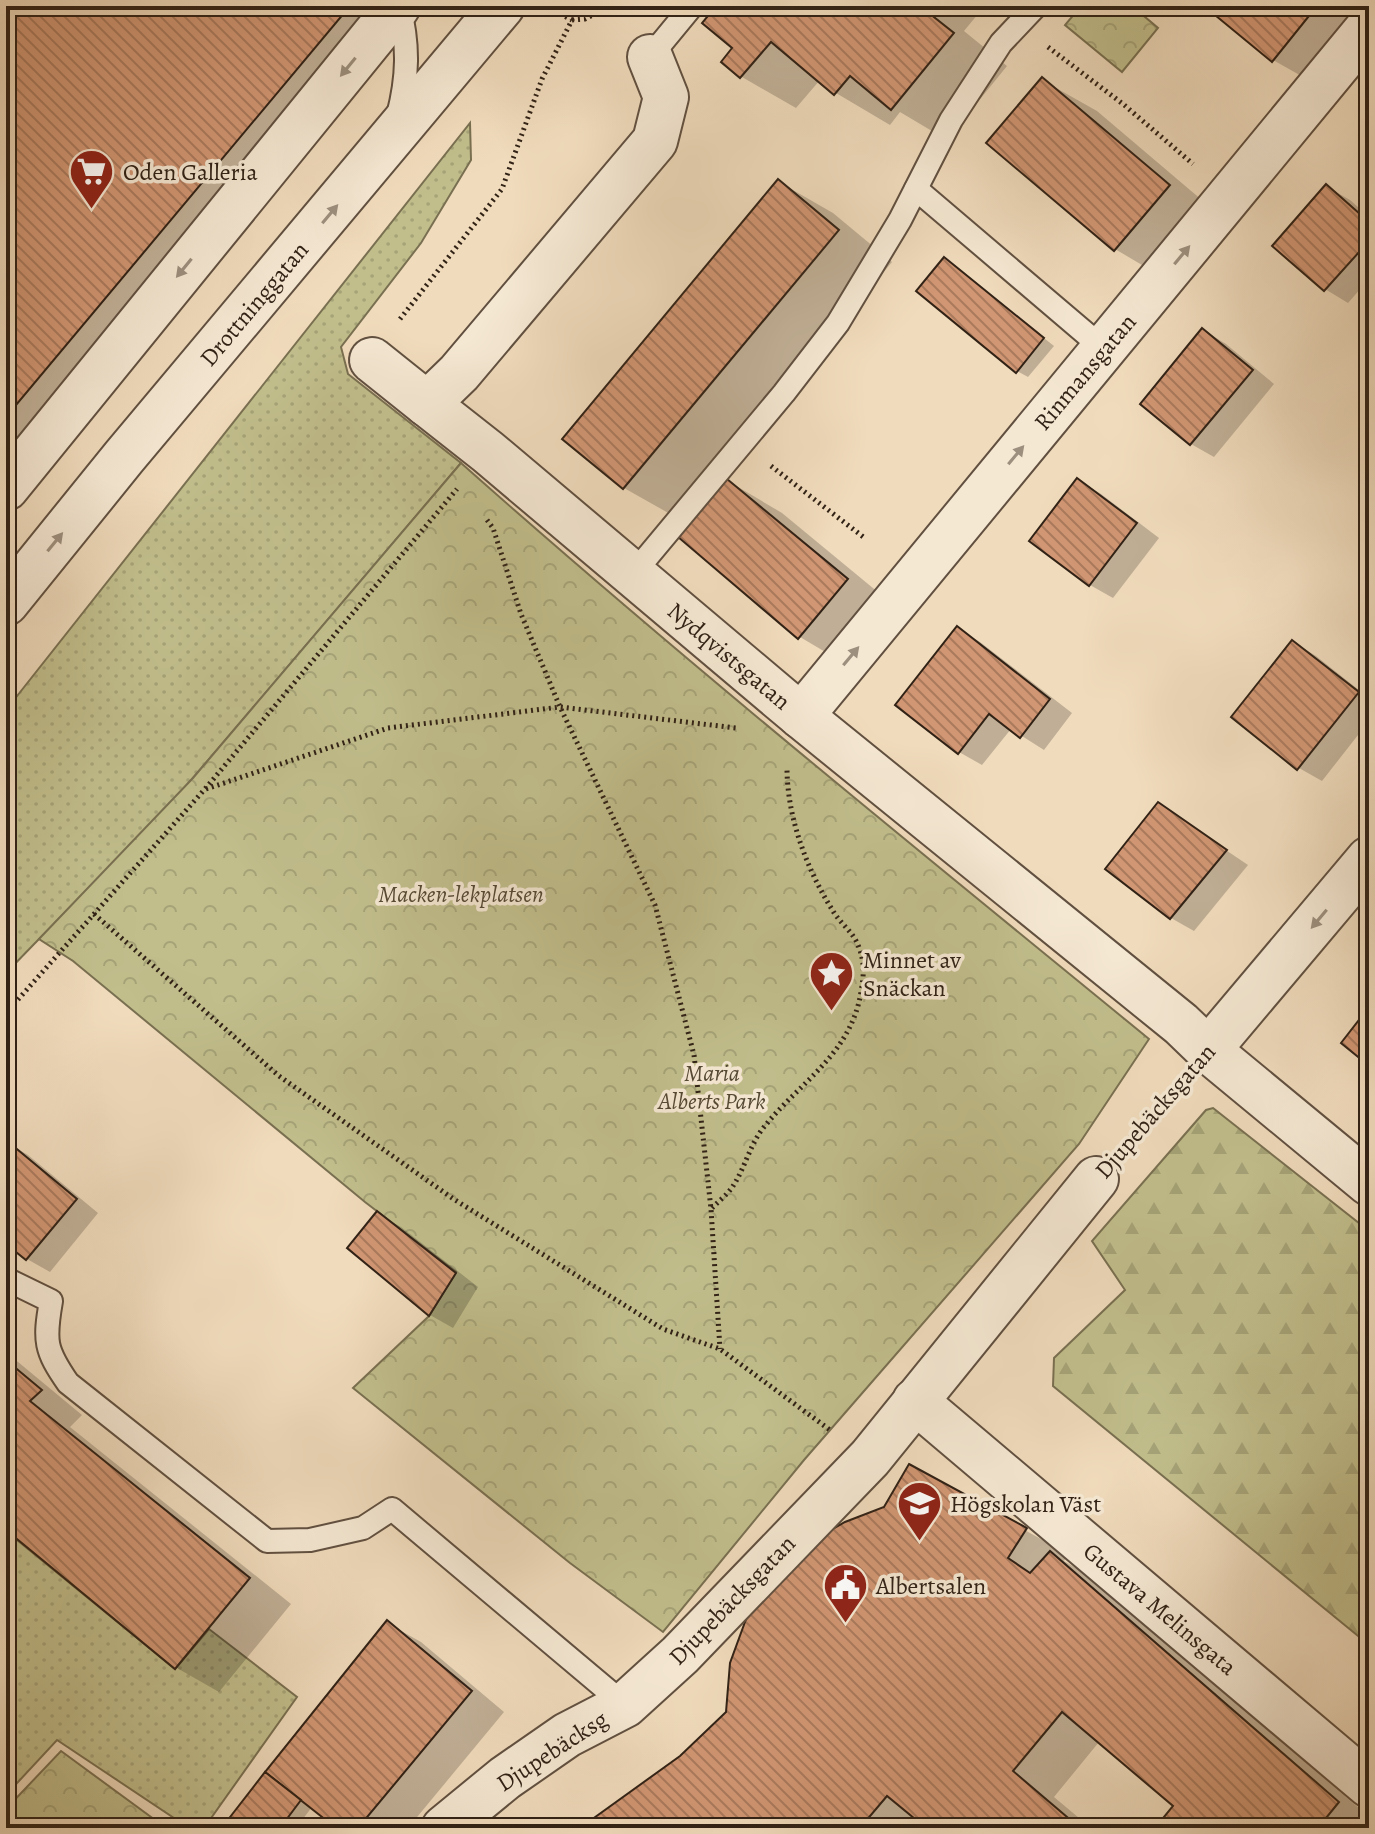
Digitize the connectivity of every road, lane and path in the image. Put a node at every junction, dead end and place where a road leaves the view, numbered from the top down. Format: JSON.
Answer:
{"nodes":[{"id":1,"x":398,"y":6,"type":"edge"},
{"id":2,"x":502,"y":6,"type":"edge"},
{"id":3,"x":545,"y":6,"type":"edge"},
{"id":4,"x":610,"y":6,"type":"edge"},
{"id":5,"x":692,"y":6,"type":"edge"},
{"id":6,"x":1036,"y":6,"type":"edge"},
{"id":7,"x":572,"y":20,"type":"junction"},
{"id":8,"x":1018,"y":25,"type":"junction"},
{"id":9,"x":1369,"y":27,"type":"edge"},
{"id":10,"x":650,"y":57,"type":"joint"},
{"id":11,"x":392,"y":140,"type":"junction"},
{"id":12,"x":916,"y":189,"type":"junction"},
{"id":13,"x":1230,"y":196,"type":"junction"},
{"id":14,"x":1104,"y":349,"type":"junction"},
{"id":15,"x":372,"y":360,"type":"joint"},
{"id":16,"x":427,"y":404,"type":"junction"},
{"id":17,"x":742,"y":444,"type":"junction"},
{"id":18,"x":6,"y":488,"type":"edge"},
{"id":19,"x":469,"y":496,"type":"dead end"},
{"id":20,"x":485,"y":517,"type":"dead end"},
{"id":21,"x":866,"y":539,"type":"dead end"},
{"id":22,"x":633,"y":574,"type":"junction"},
{"id":23,"x":6,"y":603,"type":"edge"},
{"id":24,"x":560,"y":707,"type":"junction"},
{"id":25,"x":801,"y":716,"type":"junction"},
{"id":26,"x":746,"y":730,"type":"dead end"},
{"id":27,"x":787,"y":767,"type":"dead end"},
{"id":28,"x":205,"y":789,"type":"junction"},
{"id":29,"x":1369,"y":859,"type":"edge"},
{"id":30,"x":94,"y":914,"type":"junction"},
{"id":31,"x":6,"y":1013,"type":"edge"},
{"id":32,"x":1208,"y":1050,"type":"junction"},
{"id":33,"x":1096,"y":1179,"type":"joint"},
{"id":34,"x":1369,"y":1183,"type":"edge"},
{"id":35,"x":711,"y":1209,"type":"junction"},
{"id":36,"x":6,"y":1279,"type":"edge"},
{"id":37,"x":720,"y":1349,"type":"junction"},
{"id":38,"x":915,"y":1401,"type":"junction"},
{"id":39,"x":870,"y":1458,"type":"junction"},
{"id":40,"x":625,"y":1705,"type":"junction"},
{"id":41,"x":1369,"y":1785,"type":"edge"},
{"id":42,"x":444,"y":1828,"type":"edge"}],
"edges":[{"from":1,"to":11,"type":"lane"},
{"from":1,"to":18,"type":"street","one_way":true},
{"from":2,"to":11,"type":"street","name":"Drottninggatan"},
{"from":3,"to":7,"type":"path"},
{"from":4,"to":7,"type":"path"},
{"from":5,"to":10,"type":"lane"},
{"from":6,"to":8,"type":"lane"},
{"from":7,"to":15,"type":"path"},
{"from":8,"to":12,"type":"lane"},
{"from":8,"to":13,"type":"path"},
{"from":9,"to":13,"type":"street","name":"Rinmansgatan"},
{"from":10,"to":16,"type":"street"},
{"from":23,"to":11,"type":"street","name":"Drottninggatan","one_way":true},
{"from":12,"to":14,"type":"lane"},
{"from":12,"to":17,"type":"lane"},
{"from":14,"to":13,"type":"street","name":"Rinmansgatan","one_way":true},
{"from":25,"to":14,"type":"street","name":"Rinmansgatan","one_way":true},
{"from":15,"to":16,"type":"street","name":"Nydqvistsgatan"},
{"from":16,"to":22,"type":"street","name":"Nydqvistsgatan"},
{"from":17,"to":21,"type":"path"},
{"from":17,"to":22,"type":"lane"},
{"from":19,"to":28,"type":"path"},
{"from":20,"to":24,"type":"path"},
{"from":22,"to":25,"type":"street","name":"Nydqvistsgatan"},
{"from":24,"to":26,"type":"path"},
{"from":24,"to":28,"type":"path"},
{"from":24,"to":35,"type":"path"},
{"from":25,"to":32,"type":"street","name":"Nydqvistsgatan"},
{"from":27,"to":35,"type":"path"},
{"from":28,"to":30,"type":"path"},
{"from":29,"to":32,"type":"street","name":"Djupebäcksgatan","one_way":true},
{"from":30,"to":31,"type":"path"},
{"from":30,"to":37,"type":"path"},
{"from":32,"to":33,"type":"path","name":"Djupebäcksgatan"},
{"from":32,"to":34,"type":"street","name":"Nydqvistsgatan"},
{"from":33,"to":38,"type":"street","name":"Djupebäcksgatan"},
{"from":35,"to":37,"type":"path"},
{"from":36,"to":40,"type":"lane"},
{"from":37,"to":39,"type":"path"},
{"from":38,"to":39,"type":"street","name":"Djupebäcksgatan"},
{"from":38,"to":41,"type":"street","name":"Gustava Melinsgata"},
{"from":39,"to":40,"type":"street","name":"Djupebäcksgatan"},
{"from":40,"to":42,"type":"street","name":"Djupebäcksg"}]}
